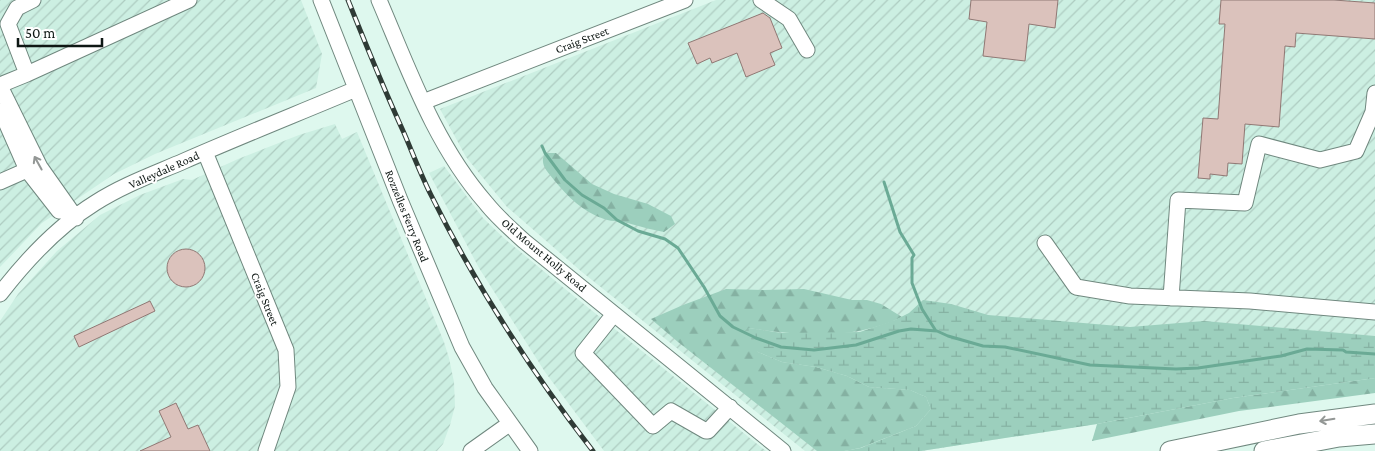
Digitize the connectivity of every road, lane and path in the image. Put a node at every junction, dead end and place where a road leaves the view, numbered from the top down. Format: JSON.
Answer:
{"nodes":[{"id":1,"x":33,"y":0,"type":"edge"},
{"id":2,"x":189,"y":0,"type":"edge"},
{"id":3,"x":321,"y":0,"type":"edge"},
{"id":4,"x":379,"y":0,"type":"edge"},
{"id":5,"x":685,"y":0,"type":"edge"},
{"id":6,"x":761,"y":0,"type":"edge"},
{"id":7,"x":807,"y":50,"type":"dead end"},
{"id":8,"x":27,"y":74,"type":"junction"},
{"id":9,"x":0,"y":85,"type":"edge"},
{"id":10,"x":356,"y":89,"type":"junction"},
{"id":11,"x":1375,"y":93,"type":"edge"},
{"id":12,"x":423,"y":102,"type":"junction"},
{"id":13,"x":0,"y":110,"type":"edge"},
{"id":14,"x":205,"y":152,"type":"junction"},
{"id":15,"x":27,"y":170,"type":"junction"},
{"id":16,"x":0,"y":182,"type":"edge"},
{"id":17,"x":72,"y":220,"type":"junction"},
{"id":18,"x":1045,"y":244,"type":"dead end"},
{"id":19,"x":0,"y":294,"type":"edge"},
{"id":20,"x":1171,"y":298,"type":"junction"},
{"id":21,"x":1375,"y":312,"type":"edge"},
{"id":22,"x":614,"y":314,"type":"junction"},
{"id":23,"x":730,"y":407,"type":"junction"},
{"id":24,"x":1375,"y":414,"type":"edge"},
{"id":25,"x":509,"y":424,"type":"junction"},
{"id":26,"x":1375,"y":434,"type":"edge"},
{"id":27,"x":266,"y":451,"type":"edge"},
{"id":28,"x":471,"y":451,"type":"edge"},
{"id":29,"x":530,"y":451,"type":"edge"},
{"id":30,"x":783,"y":451,"type":"edge"},
{"id":31,"x":1170,"y":451,"type":"edge"},
{"id":32,"x":1264,"y":451,"type":"edge"}],
"edges":[{"from":1,"to":8,"type":"street"},
{"from":2,"to":8,"type":"street"},
{"from":3,"to":10,"type":"street","name":"Rozzelles Ferry Road"},
{"from":4,"to":12,"type":"street","name":"Old Mount Holly Road"},
{"from":5,"to":12,"type":"street","name":"Craig Street"},
{"from":6,"to":7,"type":"street"},
{"from":8,"to":9,"type":"street"},
{"from":17,"to":9,"type":"street","one_way":true},
{"from":10,"to":14,"type":"street","name":"Valleydale Road"},
{"from":10,"to":25,"type":"street","name":"Rozzelles Ferry Road"},
{"from":11,"to":20,"type":"street"},
{"from":12,"to":22,"type":"street","name":"Old Mount Holly Road"},
{"from":13,"to":15,"type":"street"},
{"from":14,"to":17,"type":"street","name":"Valleydale Road"},
{"from":14,"to":27,"type":"street","name":"Craig Street"},
{"from":15,"to":16,"type":"street"},
{"from":15,"to":17,"type":"street"},
{"from":17,"to":19,"type":"street","name":"Valleydale Road"},
{"from":18,"to":20,"type":"street"},
{"from":20,"to":21,"type":"street"},
{"from":22,"to":23,"type":"street","name":"Old Mount Holly Road"},
{"from":22,"to":23,"type":"street"},
{"from":23,"to":30,"type":"street","name":"Old Mount Holly Road"},
{"from":24,"to":31,"type":"main road","one_way":true},
{"from":25,"to":28,"type":"street"},
{"from":25,"to":29,"type":"street","name":"Rozzelles Ferry Road"},
{"from":26,"to":32,"type":"main road"}]}
